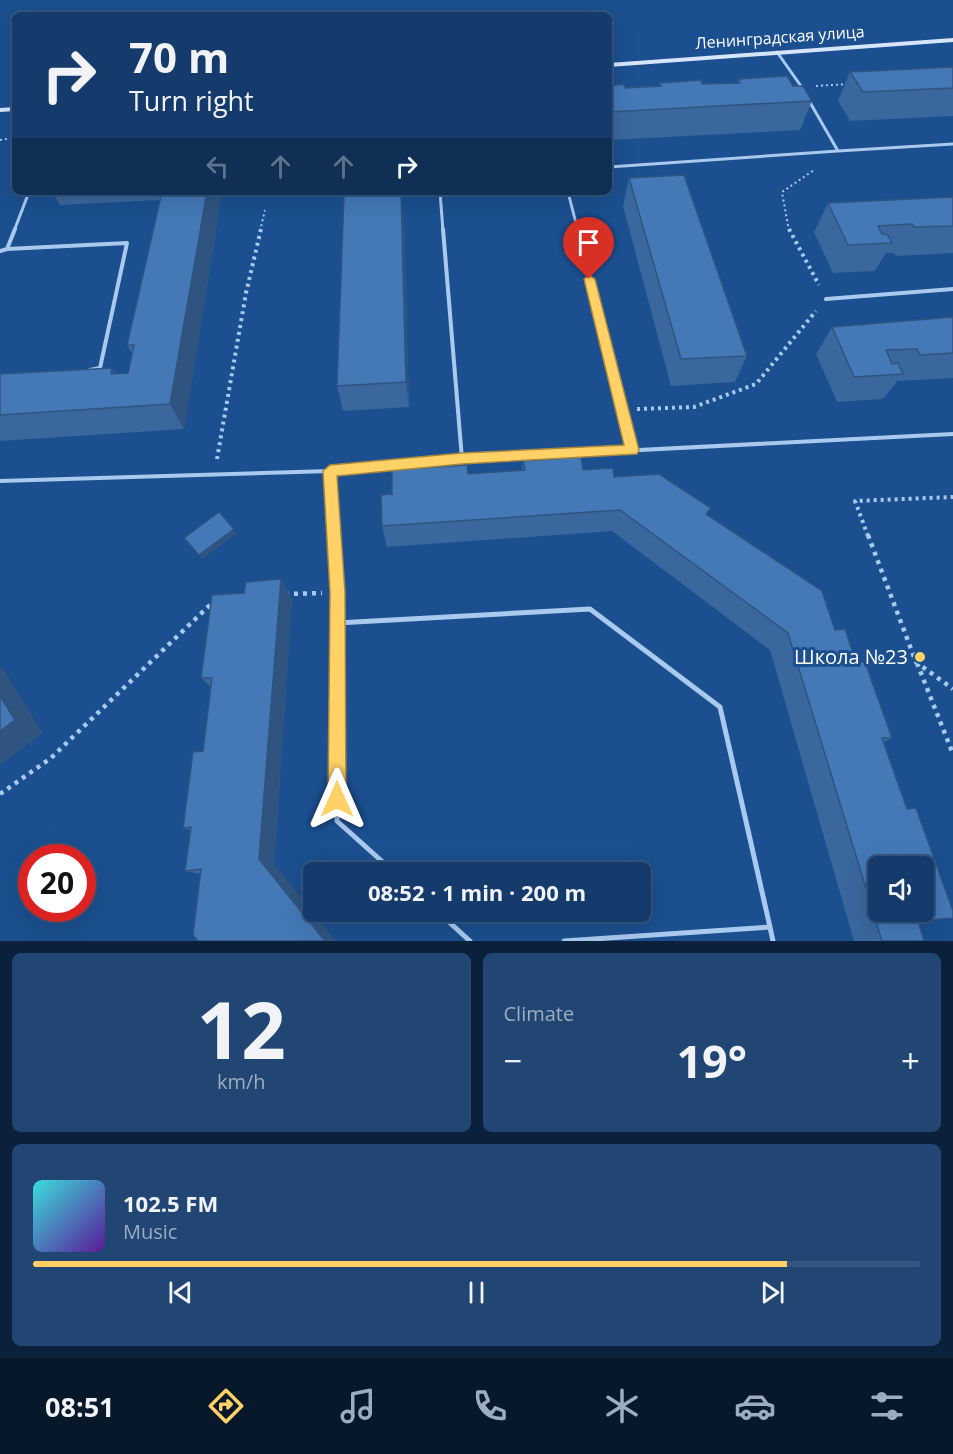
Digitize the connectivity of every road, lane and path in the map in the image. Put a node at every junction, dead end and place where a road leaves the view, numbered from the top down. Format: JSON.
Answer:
{"nodes":[{"id":1,"x":953,"y":40,"type":"edge"},
{"id":2,"x":777,"y":52,"type":"junction"},
{"id":3,"x":612,"y":65,"type":"edge"},
{"id":4,"x":953,"y":144,"type":"edge"},
{"id":5,"x":838,"y":151,"type":"junction"},
{"id":6,"x":612,"y":167,"type":"edge"},
{"id":7,"x":28,"y":195,"type":"edge"},
{"id":8,"x":268,"y":195,"type":"edge"},
{"id":9,"x":440,"y":195,"type":"edge"},
{"id":10,"x":569,"y":195,"type":"edge"},
{"id":11,"x":7,"y":249,"type":"junction"},
{"id":12,"x":0,"y":250,"type":"edge"},
{"id":13,"x":953,"y":289,"type":"edge"},
{"id":14,"x":826,"y":298,"type":"junction"},
{"id":15,"x":78,"y":372,"type":"edge"},
{"id":16,"x":621,"y":410,"type":"junction"},
{"id":17,"x":953,"y":434,"type":"edge"},
{"id":18,"x":632,"y":450,"type":"junction"},
{"id":19,"x":462,"y":459,"type":"junction"},
{"id":20,"x":330,"y":471,"type":"junction"},
{"id":21,"x":214,"y":474,"type":"junction"},
{"id":22,"x":0,"y":481,"type":"edge"},
{"id":23,"x":953,"y":497,"type":"edge"},
{"id":24,"x":338,"y":592,"type":"junction"},
{"id":25,"x":283,"y":594,"type":"edge"},
{"id":26,"x":217,"y":597,"type":"edge"},
{"id":27,"x":337,"y":623,"type":"junction"},
{"id":28,"x":916,"y":662,"type":"junction"},
{"id":29,"x":953,"y":689,"type":"edge"},
{"id":30,"x":953,"y":754,"type":"edge"},
{"id":31,"x":0,"y":794,"type":"edge"},
{"id":32,"x":383,"y":862,"type":"edge"},
{"id":33,"x":449,"y":922,"type":"edge"},
{"id":34,"x":770,"y":927,"type":"junction"},
{"id":35,"x":470,"y":941,"type":"edge"},
{"id":36,"x":564,"y":941,"type":"edge"},
{"id":37,"x":773,"y":941,"type":"edge"}],
"edges":[{"from":1,"to":2,"type":"street","name":"Ленинградская улица"},
{"from":2,"to":3,"type":"street","name":"Ленинградская улица"},
{"from":2,"to":5,"type":"lane"},
{"from":4,"to":5,"type":"lane"},
{"from":5,"to":6,"type":"lane"},
{"from":5,"to":14,"type":"path"},
{"from":7,"to":11,"type":"lane"},
{"from":8,"to":21,"type":"path"},
{"from":9,"to":19,"type":"lane"},
{"from":10,"to":16,"type":"lane"},
{"from":11,"to":12,"type":"lane"},
{"from":11,"to":15,"type":"lane"},
{"from":13,"to":14,"type":"lane"},
{"from":14,"to":16,"type":"path"},
{"from":16,"to":18,"type":"lane"},
{"from":17,"to":18,"type":"lane"},
{"from":18,"to":19,"type":"lane"},
{"from":19,"to":20,"type":"lane"},
{"from":20,"to":21,"type":"lane"},
{"from":20,"to":24,"type":"lane"},
{"from":21,"to":22,"type":"lane"},
{"from":23,"to":28,"type":"path"},
{"from":24,"to":25,"type":"path"},
{"from":24,"to":27,"type":"lane"},
{"from":26,"to":31,"type":"path"},
{"from":27,"to":32,"type":"lane"},
{"from":27,"to":34,"type":"lane"},
{"from":28,"to":29,"type":"path"},
{"from":28,"to":30,"type":"path"},
{"from":33,"to":35,"type":"lane"},
{"from":34,"to":36,"type":"lane"},
{"from":34,"to":37,"type":"lane"}]}
